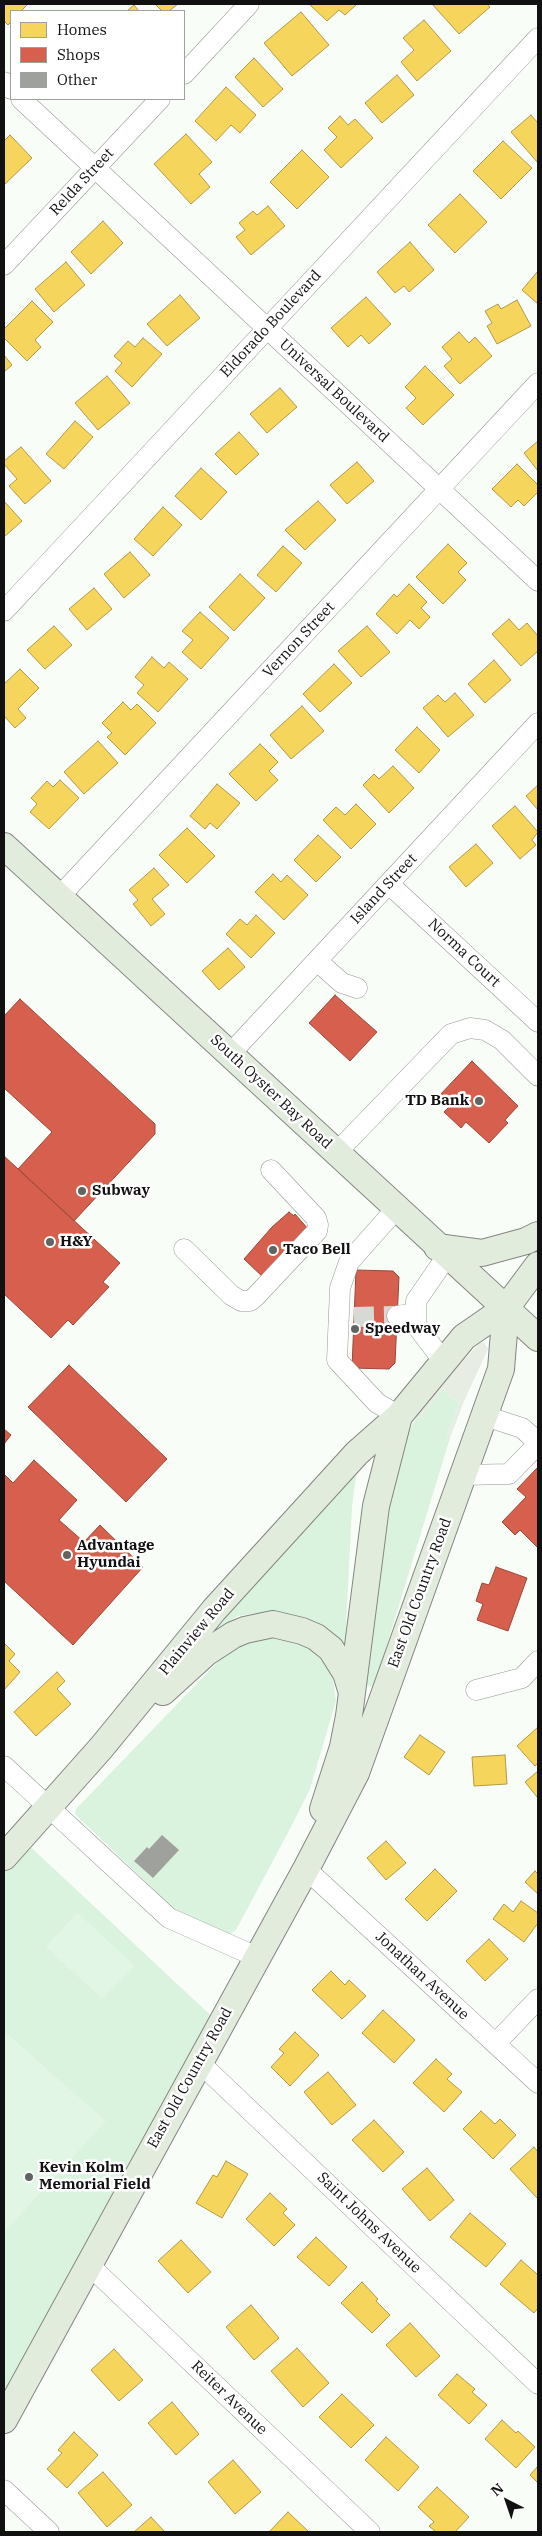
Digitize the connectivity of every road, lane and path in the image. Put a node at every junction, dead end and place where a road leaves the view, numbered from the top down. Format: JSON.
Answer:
{"nodes":[{"id":1,"x":249,"y":4,"type":"edge"},
{"id":2,"x":538,"y":38,"type":"edge"},
{"id":3,"x":185,"y":73,"type":"edge"},
{"id":4,"x":22,"y":100,"type":"edge"},
{"id":5,"x":159,"y":100,"type":"edge"},
{"id":6,"x":95,"y":168,"type":"junction"},
{"id":7,"x":4,"y":265,"type":"edge"},
{"id":8,"x":267,"y":328,"type":"junction"},
{"id":9,"x":538,"y":383,"type":"edge"},
{"id":10,"x":439,"y":490,"type":"junction"},
{"id":11,"x":538,"y":582,"type":"edge"},
{"id":12,"x":4,"y":611,"type":"edge"},
{"id":13,"x":538,"y":723,"type":"edge"},
{"id":14,"x":4,"y":846,"type":"edge"},
{"id":15,"x":389,"y":884,"type":"junction"},
{"id":16,"x":59,"y":898,"type":"junction"},
{"id":17,"x":317,"y":961,"type":"junction"},
{"id":18,"x":357,"y":988,"type":"dead end"},
{"id":19,"x":538,"y":1022,"type":"edge"},
{"id":20,"x":230,"y":1054,"type":"junction"},
{"id":21,"x":538,"y":1076,"type":"edge"},
{"id":22,"x":336,"y":1153,"type":"junction"},
{"id":23,"x":271,"y":1170,"type":"dead end"},
{"id":24,"x":396,"y":1209,"type":"junction"},
{"id":25,"x":538,"y":1235,"type":"edge"},
{"id":26,"x":184,"y":1249,"type":"dead end"},
{"id":27,"x":442,"y":1252,"type":"junction"},
{"id":28,"x":538,"y":1265,"type":"edge"},
{"id":29,"x":506,"y":1308,"type":"junction"},
{"id":30,"x":538,"y":1338,"type":"edge"},
{"id":31,"x":444,"y":1362,"type":"junction"},
{"id":32,"x":399,"y":1416,"type":"junction"},
{"id":33,"x":485,"y":1416,"type":"junction"},
{"id":34,"x":538,"y":1443,"type":"edge"},
{"id":35,"x":462,"y":1476,"type":"junction"},
{"id":36,"x":538,"y":1661,"type":"edge"},
{"id":37,"x":476,"y":1690,"type":"dead end"},
{"id":38,"x":352,"y":1696,"type":"junction"},
{"id":39,"x":101,"y":1748,"type":"junction"},
{"id":40,"x":4,"y":1766,"type":"edge"},
{"id":41,"x":49,"y":1806,"type":"junction"},
{"id":42,"x":4,"y":1857,"type":"edge"},
{"id":43,"x":306,"y":1869,"type":"junction"},
{"id":44,"x":257,"y":1957,"type":"junction"},
{"id":45,"x":538,"y":1999,"type":"edge"},
{"id":46,"x":496,"y":2043,"type":"junction"},
{"id":47,"x":199,"y":2062,"type":"junction"},
{"id":48,"x":538,"y":2083,"type":"edge"},
{"id":49,"x":88,"y":2264,"type":"junction"},
{"id":50,"x":538,"y":2384,"type":"edge"},
{"id":51,"x":4,"y":2420,"type":"edge"},
{"id":52,"x":4,"y":2490,"type":"edge"},
{"id":53,"x":49,"y":2532,"type":"edge"},
{"id":54,"x":370,"y":2532,"type":"edge"}],
"edges":[{"from":1,"to":3,"type":"street"},
{"from":2,"to":8,"type":"street","name":"Eldorado Boulevard"},
{"from":4,"to":6,"type":"street","name":"Universal Boulevard"},
{"from":5,"to":6,"type":"street","name":"Relda Street"},
{"from":6,"to":7,"type":"street","name":"Relda Street"},
{"from":6,"to":8,"type":"street","name":"Universal Boulevard"},
{"from":8,"to":10,"type":"street","name":"Universal Boulevard"},
{"from":8,"to":12,"type":"street","name":"Eldorado Boulevard"},
{"from":9,"to":10,"type":"street","name":"Vernon Street"},
{"from":10,"to":11,"type":"street","name":"Universal Boulevard"},
{"from":10,"to":16,"type":"street","name":"Vernon Street"},
{"from":13,"to":15,"type":"street","name":"Island Street"},
{"from":14,"to":16,"type":"main road","name":"South Oyster Bay Road"},
{"from":15,"to":17,"type":"street","name":"Island Street"},
{"from":15,"to":19,"type":"street","name":"Norma Court"},
{"from":16,"to":20,"type":"main road","name":"South Oyster Bay Road"},
{"from":17,"to":18,"type":"street"},
{"from":17,"to":20,"type":"street","name":"Island Street"},
{"from":20,"to":22,"type":"main road","name":"South Oyster Bay Road"},
{"from":21,"to":22,"type":"street"},
{"from":22,"to":24,"type":"main road","name":"South Oyster Bay Road"},
{"from":23,"to":26,"type":"street"},
{"from":24,"to":27,"type":"main road","name":"South Oyster Bay Road"},
{"from":24,"to":32,"type":"street"},
{"from":25,"to":27,"type":"main road"},
{"from":27,"to":29,"type":"main road","name":"South Oyster Bay Road"},
{"from":27,"to":31,"type":"street"},
{"from":28,"to":29,"type":"main road"},
{"from":29,"to":30,"type":"main road","name":"South Oyster Bay Road"},
{"from":29,"to":31,"type":"main road","name":"Plainview Road"},
{"from":29,"to":33,"type":"main road","name":"East Old Country Road"},
{"from":31,"to":32,"type":"main road","name":"Plainview Road"},
{"from":32,"to":38,"type":"main road","name":"East Old Country Road"},
{"from":32,"to":39,"type":"main road","name":"Plainview Road"},
{"from":33,"to":34,"type":"street"},
{"from":33,"to":35,"type":"main road","name":"East Old Country Road"},
{"from":34,"to":35,"type":"street"},
{"from":35,"to":43,"type":"main road","name":"East Old Country Road"},
{"from":36,"to":37,"type":"street"},
{"from":38,"to":39,"type":"main road"},
{"from":38,"to":43,"type":"main road","name":"East Old Country Road"},
{"from":39,"to":41,"type":"main road","name":"Plainview Road"},
{"from":40,"to":41,"type":"street"},
{"from":41,"to":42,"type":"main road","name":"Plainview Road"},
{"from":41,"to":44,"type":"street"},
{"from":43,"to":44,"type":"main road","name":"East Old Country Road"},
{"from":43,"to":46,"type":"street","name":"Jonathan Avenue"},
{"from":44,"to":47,"type":"main road","name":"East Old Country Road"},
{"from":45,"to":46,"type":"street"},
{"from":46,"to":48,"type":"street","name":"Jonathan Avenue"},
{"from":47,"to":49,"type":"main road","name":"East Old Country Road"},
{"from":47,"to":50,"type":"street","name":"Saint Johns Avenue"},
{"from":49,"to":51,"type":"main road","name":"East Old Country Road"},
{"from":49,"to":54,"type":"street","name":"Reiter Avenue"},
{"from":52,"to":53,"type":"street"}]}
